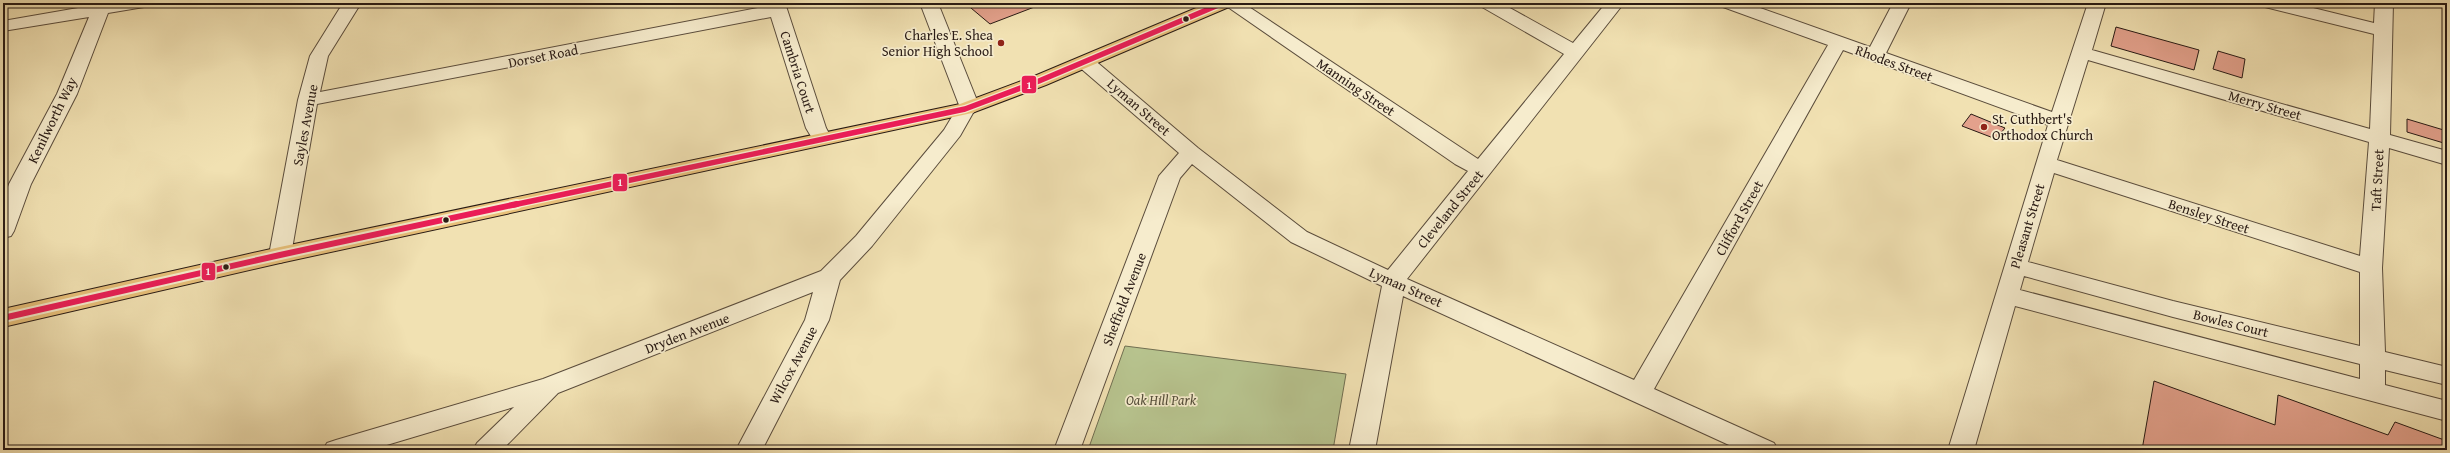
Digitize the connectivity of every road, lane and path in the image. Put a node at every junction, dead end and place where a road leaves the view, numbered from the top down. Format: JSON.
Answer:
{"nodes":[{"id":1,"x":138,"y":3,"type":"edge"},
{"id":2,"x":352,"y":3,"type":"edge"},
{"id":3,"x":929,"y":3,"type":"edge"},
{"id":4,"x":1223,"y":3,"type":"edge"},
{"id":5,"x":1232,"y":3,"type":"edge"},
{"id":6,"x":1488,"y":3,"type":"edge"},
{"id":7,"x":1615,"y":3,"type":"edge"},
{"id":8,"x":1729,"y":3,"type":"edge"},
{"id":9,"x":1902,"y":3,"type":"edge"},
{"id":10,"x":2097,"y":3,"type":"edge"},
{"id":11,"x":2271,"y":3,"type":"edge"},
{"id":12,"x":2384,"y":3,"type":"edge"},
{"id":13,"x":777,"y":6,"type":"edge"},
{"id":14,"x":101,"y":9,"type":"junction"},
{"id":15,"x":3,"y":26,"type":"edge"},
{"id":16,"x":2383,"y":31,"type":"junction"},
{"id":17,"x":1838,"y":43,"type":"junction"},
{"id":18,"x":1576,"y":53,"type":"junction"},
{"id":19,"x":2083,"y":53,"type":"junction"},
{"id":20,"x":1875,"y":56,"type":"junction"},
{"id":21,"x":1085,"y":62,"type":"junction"},
{"id":22,"x":308,"y":100,"type":"junction"},
{"id":23,"x":968,"y":108,"type":"junction"},
{"id":24,"x":2060,"y":122,"type":"junction"},
{"id":25,"x":2379,"y":138,"type":"junction"},
{"id":26,"x":822,"y":139,"type":"junction"},
{"id":27,"x":1190,"y":153,"type":"junction"},
{"id":28,"x":2447,"y":158,"type":"edge"},
{"id":29,"x":2046,"y":163,"type":"junction"},
{"id":30,"x":1482,"y":169,"type":"junction"},
{"id":31,"x":3,"y":231,"type":"edge"},
{"id":32,"x":280,"y":255,"type":"junction"},
{"id":33,"x":2015,"y":266,"type":"junction"},
{"id":34,"x":2371,"y":268,"type":"junction"},
{"id":35,"x":829,"y":278,"type":"junction"},
{"id":36,"x":1394,"y":281,"type":"junction"},
{"id":37,"x":2006,"y":295,"type":"junction"},
{"id":38,"x":3,"y":318,"type":"edge"},
{"id":39,"x":2374,"y":357,"type":"junction"},
{"id":40,"x":2447,"y":376,"type":"edge"},
{"id":41,"x":550,"y":386,"type":"junction"},
{"id":42,"x":2372,"y":391,"type":"junction"},
{"id":43,"x":1640,"y":393,"type":"junction"},
{"id":44,"x":2447,"y":411,"type":"edge"},
{"id":45,"x":336,"y":450,"type":"edge"},
{"id":46,"x":486,"y":450,"type":"edge"},
{"id":47,"x":749,"y":450,"type":"edge"},
{"id":48,"x":1067,"y":450,"type":"edge"},
{"id":49,"x":1362,"y":450,"type":"edge"},
{"id":50,"x":1765,"y":450,"type":"edge"},
{"id":51,"x":1961,"y":450,"type":"edge"}],
"edges":[{"from":1,"to":14,"type":"street"},
{"from":2,"to":22,"type":"street","name":"Sayles Avenue"},
{"from":3,"to":23,"type":"street"},
{"from":4,"to":21,"type":"main road"},
{"from":5,"to":30,"type":"street","name":"Manning Street"},
{"from":6,"to":18,"type":"street"},
{"from":7,"to":18,"type":"street","name":"Cleveland Street"},
{"from":8,"to":17,"type":"street","name":"Rhodes Street"},
{"from":9,"to":20,"type":"street"},
{"from":10,"to":19,"type":"street","name":"Pleasant Street"},
{"from":11,"to":16,"type":"street"},
{"from":12,"to":16,"type":"street","name":"Taft Street"},
{"from":13,"to":22,"type":"street","name":"Dorset Road"},
{"from":13,"to":26,"type":"street","name":"Cambria Court"},
{"from":14,"to":15,"type":"street"},
{"from":14,"to":31,"type":"street","name":"Kenilworth Way"},
{"from":16,"to":25,"type":"street","name":"Taft Street"},
{"from":17,"to":20,"type":"street","name":"Rhodes Street"},
{"from":17,"to":43,"type":"street","name":"Clifford Street"},
{"from":18,"to":30,"type":"street","name":"Cleveland Street"},
{"from":19,"to":24,"type":"street","name":"Pleasant Street"},
{"from":19,"to":25,"type":"street","name":"Merry Street"},
{"from":20,"to":24,"type":"street","name":"Rhodes Street"},
{"from":21,"to":23,"type":"main road"},
{"from":21,"to":27,"type":"street","name":"Lyman Street"},
{"from":22,"to":32,"type":"street","name":"Sayles Avenue"},
{"from":23,"to":26,"type":"main road"},
{"from":23,"to":35,"type":"street","name":"Dryden Avenue"},
{"from":24,"to":29,"type":"street","name":"Pleasant Street"},
{"from":25,"to":28,"type":"street","name":"Merry Street"},
{"from":25,"to":34,"type":"street","name":"Taft Street"},
{"from":26,"to":32,"type":"main road"},
{"from":27,"to":36,"type":"street","name":"Lyman Street"},
{"from":27,"to":48,"type":"street","name":"Sheffield Avenue"},
{"from":29,"to":33,"type":"street","name":"Pleasant Street"},
{"from":29,"to":34,"type":"street","name":"Bensley Street"},
{"from":30,"to":36,"type":"street","name":"Cleveland Street"},
{"from":32,"to":38,"type":"main road"},
{"from":33,"to":37,"type":"street","name":"Pleasant Street"},
{"from":33,"to":39,"type":"street","name":"Bowles Court"},
{"from":34,"to":39,"type":"street","name":"Taft Street"},
{"from":35,"to":41,"type":"street","name":"Dryden Avenue"},
{"from":35,"to":47,"type":"street","name":"Wilcox Avenue"},
{"from":36,"to":43,"type":"street","name":"Lyman Street"},
{"from":36,"to":49,"type":"street","name":"Cleveland Street"},
{"from":37,"to":42,"type":"street"},
{"from":37,"to":51,"type":"street","name":"Pleasant Street"},
{"from":39,"to":40,"type":"street","name":"Bowles Court"},
{"from":39,"to":42,"type":"street","name":"Taft Street"},
{"from":41,"to":45,"type":"street","name":"Dryden Avenue"},
{"from":41,"to":46,"type":"street"},
{"from":42,"to":44,"type":"street"},
{"from":43,"to":50,"type":"street","name":"Lyman Street"}]}
